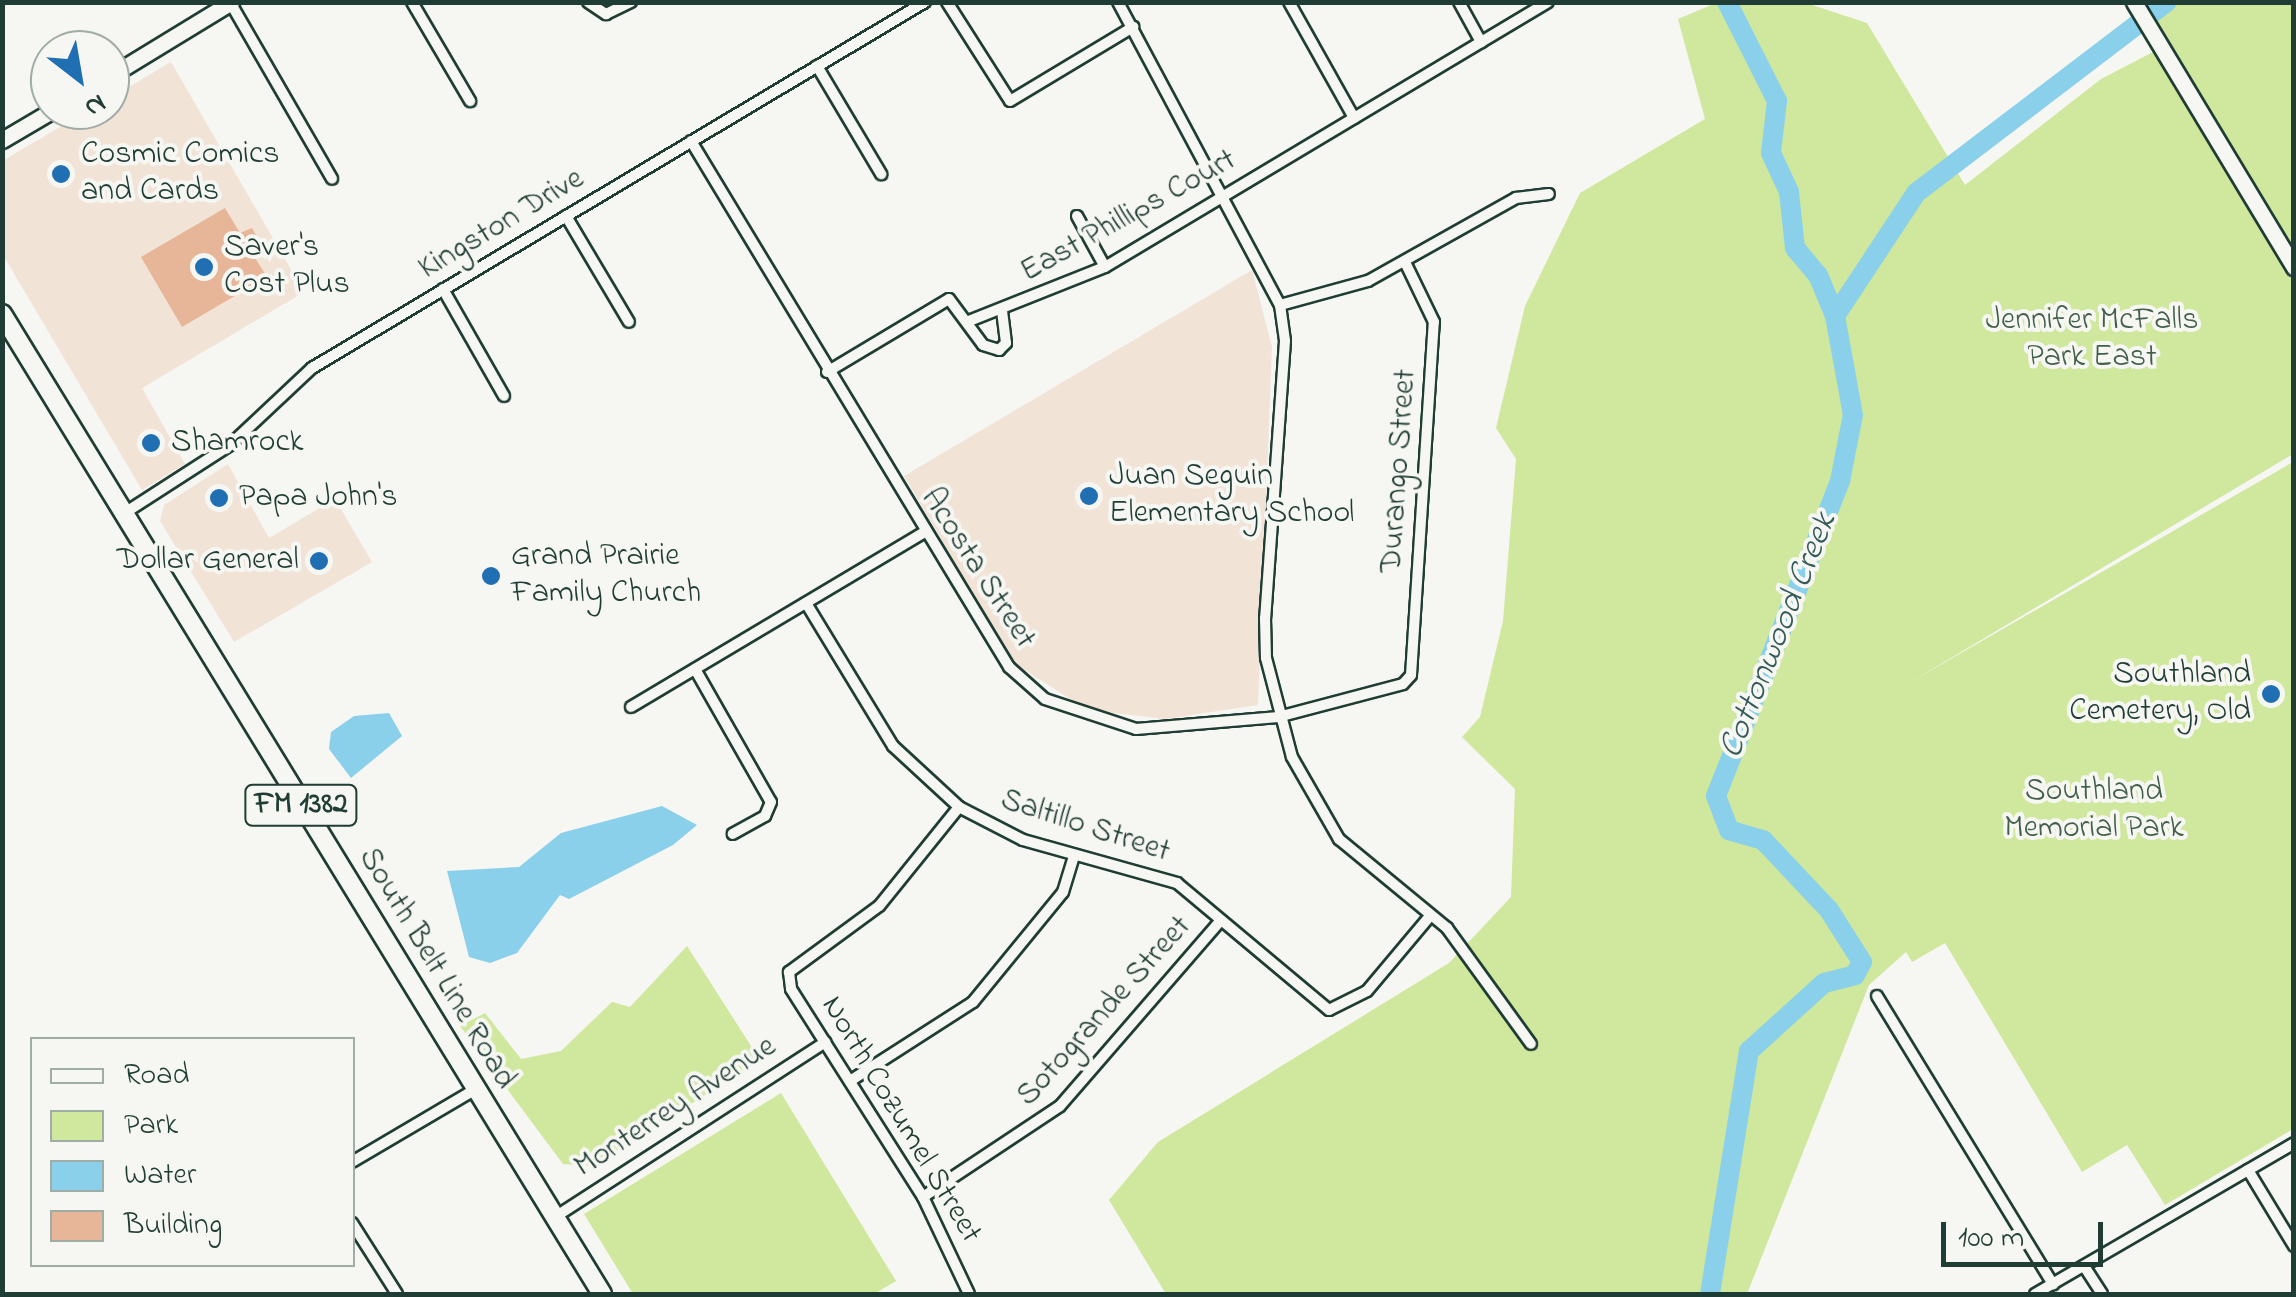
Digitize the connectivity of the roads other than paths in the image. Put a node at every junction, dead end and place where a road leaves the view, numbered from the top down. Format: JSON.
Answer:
{"nodes":[{"id":1,"x":412,"y":2,"type":"edge"},
{"id":2,"x":588,"y":2,"type":"edge"},
{"id":3,"x":632,"y":2,"type":"edge"},
{"id":4,"x":925,"y":2,"type":"edge"},
{"id":5,"x":947,"y":2,"type":"edge"},
{"id":6,"x":1118,"y":2,"type":"edge"},
{"id":7,"x":1289,"y":2,"type":"edge"},
{"id":8,"x":1458,"y":2,"type":"edge"},
{"id":9,"x":1548,"y":2,"type":"edge"},
{"id":10,"x":2134,"y":2,"type":"edge"},
{"id":11,"x":230,"y":3,"type":"edge"},
{"id":12,"x":1132,"y":27,"type":"junction"},
{"id":13,"x":1481,"y":42,"type":"junction"},
{"id":14,"x":130,"y":64,"type":"edge"},
{"id":15,"x":817,"y":66,"type":"junction"},
{"id":16,"x":470,"y":101,"type":"dead end"},
{"id":17,"x":1354,"y":118,"type":"junction"},
{"id":18,"x":30,"y":123,"type":"edge"},
{"id":19,"x":2,"y":140,"type":"edge"},
{"id":20,"x":691,"y":142,"type":"junction"},
{"id":21,"x":881,"y":174,"type":"dead end"},
{"id":22,"x":332,"y":179,"type":"dead end"},
{"id":23,"x":1548,"y":194,"type":"dead end"},
{"id":24,"x":1219,"y":199,"type":"junction"},
{"id":25,"x":566,"y":216,"type":"junction"},
{"id":26,"x":1076,"y":216,"type":"dead end"},
{"id":27,"x":1406,"y":264,"type":"junction"},
{"id":28,"x":1105,"y":267,"type":"junction"},
{"id":29,"x":2294,"y":267,"type":"edge"},
{"id":30,"x":443,"y":289,"type":"junction"},
{"id":31,"x":1280,"y":305,"type":"junction"},
{"id":32,"x":1002,"y":311,"type":"junction"},
{"id":33,"x":2,"y":314,"type":"edge"},
{"id":34,"x":629,"y":322,"type":"dead end"},
{"id":35,"x":969,"y":322,"type":"junction"},
{"id":36,"x":827,"y":372,"type":"junction"},
{"id":37,"x":504,"y":396,"type":"dead end"},
{"id":38,"x":123,"y":514,"type":"junction"},
{"id":39,"x":923,"y":533,"type":"junction"},
{"id":40,"x":806,"y":602,"type":"junction"},
{"id":41,"x":695,"y":669,"type":"junction"},
{"id":42,"x":1402,"y":684,"type":"joint"},
{"id":43,"x":631,"y":708,"type":"dead end"},
{"id":44,"x":1278,"y":717,"type":"junction"},
{"id":45,"x":959,"y":808,"type":"junction"},
{"id":46,"x":733,"y":834,"type":"dead end"},
{"id":47,"x":1074,"y":857,"type":"junction"},
{"id":48,"x":1430,"y":916,"type":"junction"},
{"id":49,"x":1220,"y":922,"type":"junction"},
{"id":50,"x":1877,"y":996,"type":"dead end"},
{"id":51,"x":825,"y":1042,"type":"junction"},
{"id":52,"x":1531,"y":1044,"type":"dead end"},
{"id":53,"x":850,"y":1081,"type":"junction"},
{"id":54,"x":474,"y":1090,"type":"junction"},
{"id":55,"x":2294,"y":1143,"type":"edge"},
{"id":56,"x":355,"y":1160,"type":"edge"},
{"id":57,"x":2248,"y":1170,"type":"junction"},
{"id":58,"x":923,"y":1197,"type":"junction"},
{"id":59,"x":554,"y":1217,"type":"junction"},
{"id":60,"x":355,"y":1229,"type":"edge"},
{"id":61,"x":2294,"y":1246,"type":"edge"},
{"id":62,"x":2084,"y":1266,"type":"junction"},
{"id":63,"x":2053,"y":1284,"type":"junction"},
{"id":64,"x":397,"y":1294,"type":"edge"},
{"id":65,"x":602,"y":1294,"type":"edge"},
{"id":66,"x":970,"y":1294,"type":"edge"},
{"id":67,"x":2034,"y":1294,"type":"edge"},
{"id":68,"x":2102,"y":1294,"type":"edge"}],
"edges":[{"from":1,"to":16,"type":"street"},
{"from":2,"to":3,"type":"street"},
{"from":4,"to":15,"type":"street","name":"Kingston Drive"},
{"from":5,"to":12,"type":"street"},
{"from":6,"to":12,"type":"street"},
{"from":7,"to":17,"type":"street"},
{"from":8,"to":13,"type":"street"},
{"from":9,"to":13,"type":"street","name":"East Phillips Court"},
{"from":10,"to":29,"type":"street"},
{"from":11,"to":14,"type":"street"},
{"from":11,"to":22,"type":"street"},
{"from":12,"to":24,"type":"street"},
{"from":13,"to":17,"type":"street","name":"East Phillips Court"},
{"from":15,"to":20,"type":"street","name":"Kingston Drive"},
{"from":15,"to":21,"type":"street"},
{"from":17,"to":24,"type":"street","name":"East Phillips Court"},
{"from":18,"to":19,"type":"street"},
{"from":20,"to":25,"type":"street","name":"Kingston Drive"},
{"from":20,"to":36,"type":"street","name":"Acosta Street"},
{"from":23,"to":27,"type":"street"},
{"from":24,"to":28,"type":"street","name":"East Phillips Court"},
{"from":24,"to":31,"type":"street"},
{"from":25,"to":30,"type":"street","name":"Kingston Drive"},
{"from":25,"to":34,"type":"street"},
{"from":26,"to":28,"type":"street"},
{"from":27,"to":31,"type":"street"},
{"from":27,"to":42,"type":"street","name":"Durango Street"},
{"from":28,"to":32,"type":"street","name":"East Phillips Court"},
{"from":30,"to":37,"type":"street"},
{"from":30,"to":38,"type":"street","name":"Kingston Drive"},
{"from":31,"to":44,"type":"street"},
{"from":32,"to":35,"type":"street","name":"East Phillips Court"},
{"from":32,"to":35,"type":"street"},
{"from":33,"to":38,"type":"main road","name":"South Belt Line Road","number":"FM 1382"},
{"from":35,"to":36,"type":"street"},
{"from":36,"to":39,"type":"street","name":"Acosta Street"},
{"from":38,"to":54,"type":"main road","name":"South Belt Line Road","number":"FM 1382"},
{"from":39,"to":40,"type":"street"},
{"from":39,"to":44,"type":"street","name":"Acosta Street"},
{"from":40,"to":41,"type":"street"},
{"from":40,"to":45,"type":"street","name":"Saltillo Street"},
{"from":41,"to":43,"type":"street"},
{"from":41,"to":46,"type":"street"},
{"from":42,"to":44,"type":"street","name":"Acosta Street"},
{"from":44,"to":48,"type":"street"},
{"from":45,"to":47,"type":"street","name":"Saltillo Street"},
{"from":45,"to":51,"type":"street","name":"North Cozumel Street"},
{"from":47,"to":49,"type":"street","name":"Saltillo Street"},
{"from":47,"to":53,"type":"street"},
{"from":48,"to":49,"type":"street","name":"Saltillo Street"},
{"from":48,"to":52,"type":"street"},
{"from":49,"to":58,"type":"street","name":"Sotogrande Street"},
{"from":50,"to":63,"type":"street"},
{"from":51,"to":53,"type":"street","name":"North Cozumel Street"},
{"from":51,"to":59,"type":"street","name":"Monterrey Avenue"},
{"from":53,"to":58,"type":"street","name":"North Cozumel Street"},
{"from":54,"to":56,"type":"street"},
{"from":54,"to":59,"type":"main road","name":"South Belt Line Road","number":"FM 1382"},
{"from":55,"to":57,"type":"street"},
{"from":57,"to":61,"type":"street"},
{"from":57,"to":62,"type":"street"},
{"from":58,"to":66,"type":"street","name":"North Cozumel Street"},
{"from":59,"to":65,"type":"main road","name":"South Belt Line Road","number":"FM 1382"},
{"from":60,"to":64,"type":"street"},
{"from":62,"to":63,"type":"street"},
{"from":62,"to":68,"type":"street"},
{"from":63,"to":67,"type":"street"}]}
